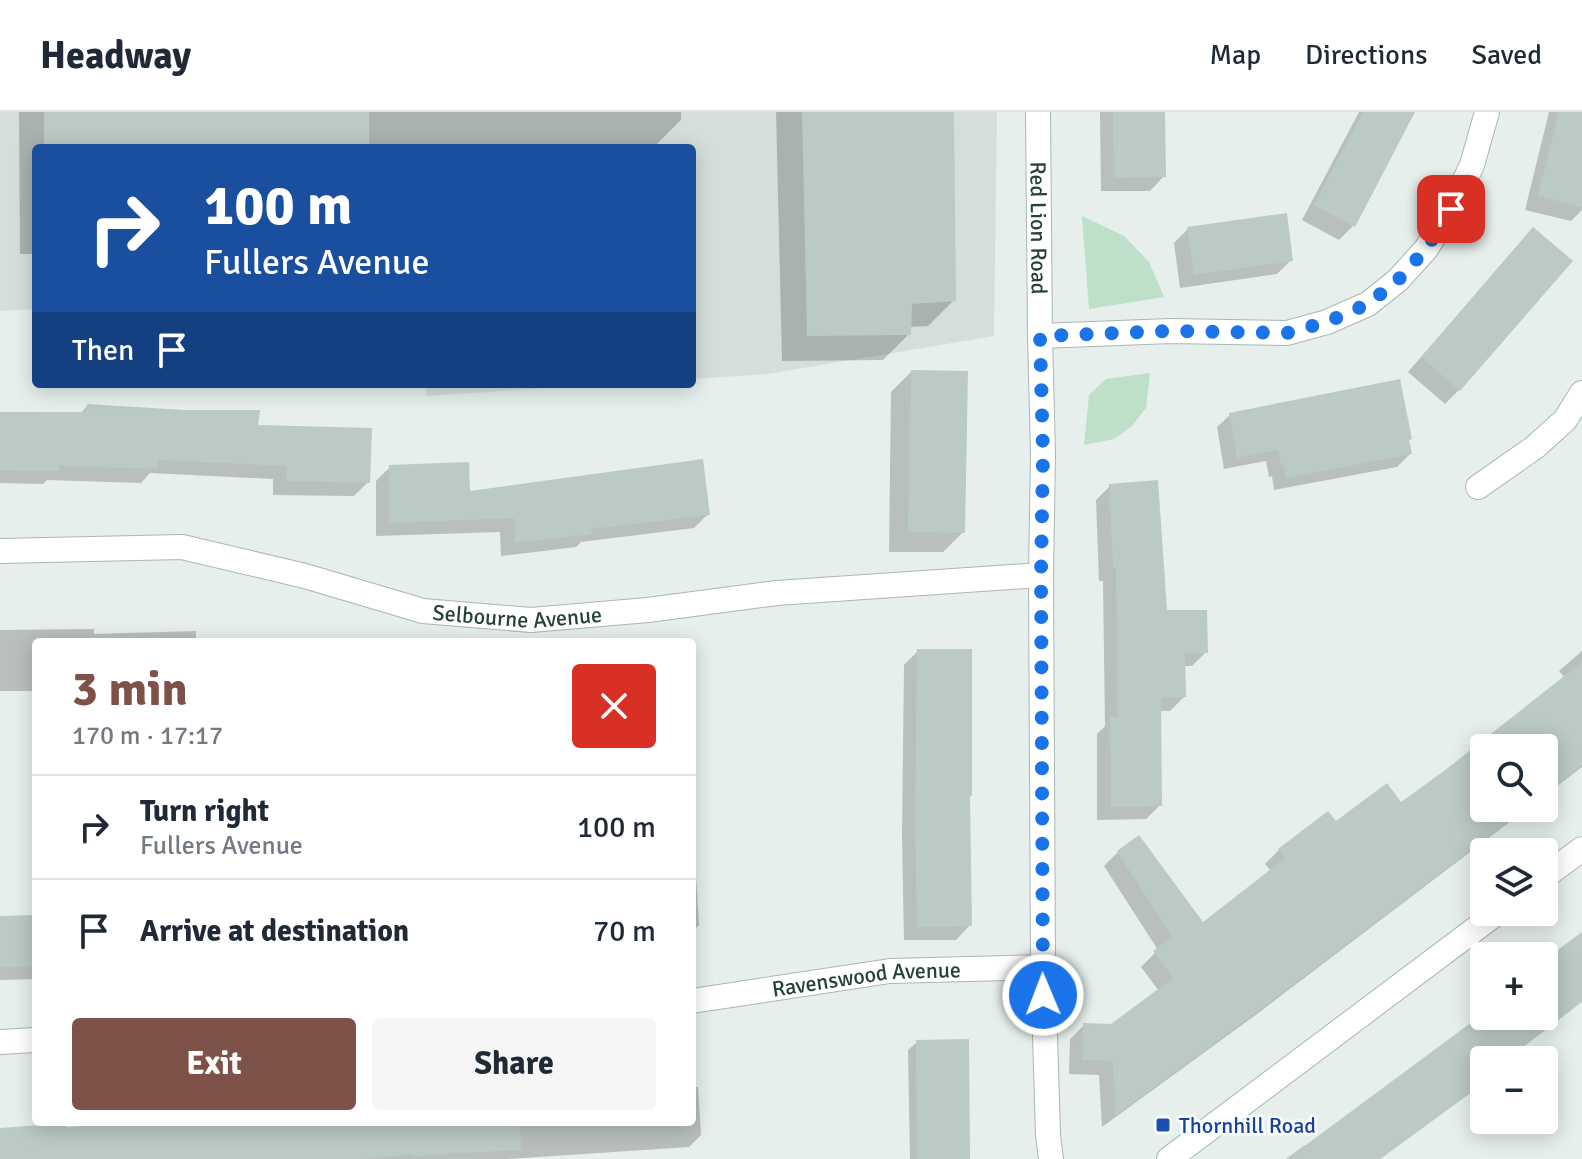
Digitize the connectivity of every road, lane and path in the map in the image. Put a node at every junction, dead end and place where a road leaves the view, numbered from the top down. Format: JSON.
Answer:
{"nodes":[{"id":1,"x":1038,"y":112,"type":"edge"},
{"id":2,"x":1487,"y":112,"type":"edge"},
{"id":3,"x":1040,"y":336,"type":"junction"},
{"id":4,"x":1582,"y":393,"type":"edge"},
{"id":5,"x":1478,"y":487,"type":"dead end"},
{"id":6,"x":0,"y":551,"type":"edge"},
{"id":7,"x":1041,"y":575,"type":"junction"},
{"id":8,"x":1582,"y":849,"type":"edge"},
{"id":9,"x":1558,"y":867,"type":"edge"},
{"id":10,"x":1479,"y":926,"type":"edge"},
{"id":11,"x":1043,"y":967,"type":"junction"},
{"id":12,"x":696,"y":1000,"type":"edge"},
{"id":13,"x":32,"y":1040,"type":"edge"},
{"id":14,"x":0,"y":1042,"type":"edge"},
{"id":15,"x":1051,"y":1159,"type":"edge"},
{"id":16,"x":1169,"y":1159,"type":"edge"}],
"edges":[{"from":1,"to":3,"type":"street","name":"Red Lion Road"},
{"from":2,"to":3,"type":"street"},
{"from":3,"to":7,"type":"street","name":"Red Lion Road"},
{"from":4,"to":5,"type":"street"},
{"from":6,"to":7,"type":"street","name":"Selbourne Avenue"},
{"from":7,"to":11,"type":"street","name":"Red Lion Road"},
{"from":8,"to":9,"type":"street"},
{"from":10,"to":16,"type":"street"},
{"from":11,"to":12,"type":"street","name":"Ravenswood Avenue"},
{"from":11,"to":15,"type":"street","name":"Red Lion Road"},
{"from":13,"to":14,"type":"street"}]}
